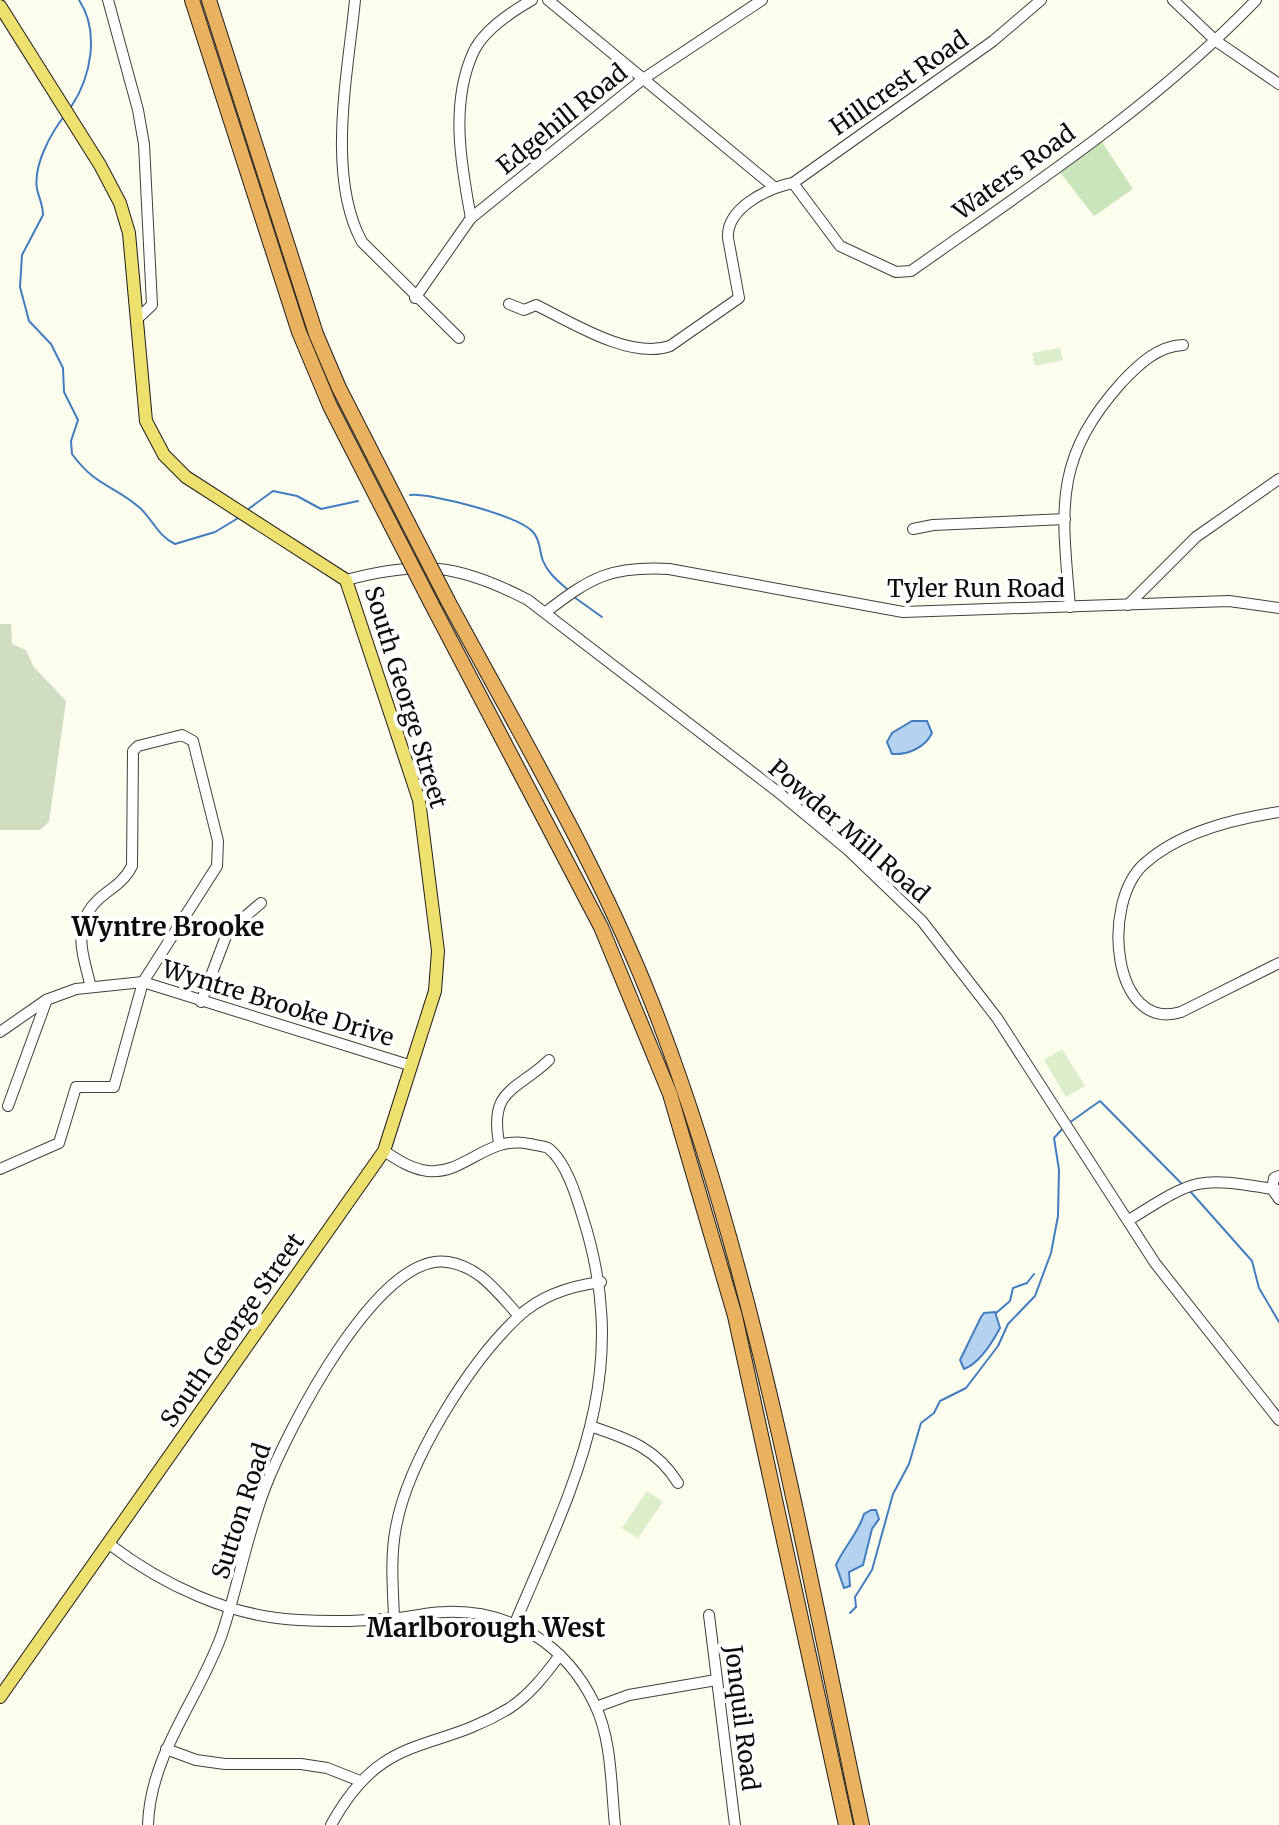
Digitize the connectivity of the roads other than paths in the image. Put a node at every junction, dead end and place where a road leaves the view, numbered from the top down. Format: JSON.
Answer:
{"nodes":[{"id":1,"x":108,"y":0,"type":"edge"},
{"id":2,"x":192,"y":0,"type":"edge"},
{"id":3,"x":209,"y":0,"type":"edge"},
{"id":4,"x":355,"y":0,"type":"edge"},
{"id":5,"x":532,"y":0,"type":"edge"},
{"id":6,"x":548,"y":0,"type":"edge"},
{"id":7,"x":762,"y":0,"type":"edge"},
{"id":8,"x":1041,"y":0,"type":"edge"},
{"id":9,"x":1173,"y":0,"type":"edge"},
{"id":10,"x":1256,"y":0,"type":"edge"},
{"id":11,"x":0,"y":6,"type":"edge"},
{"id":12,"x":1216,"y":41,"type":"junction"},
{"id":13,"x":643,"y":79,"type":"junction"},
{"id":14,"x":1279,"y":84,"type":"edge"},
{"id":15,"x":793,"y":183,"type":"junction"},
{"id":16,"x":774,"y":187,"type":"junction"},
{"id":17,"x":471,"y":218,"type":"junction"},
{"id":18,"x":415,"y":298,"type":"junction"},
{"id":19,"x":509,"y":304,"type":"dead end"},
{"id":20,"x":137,"y":319,"type":"junction"},
{"id":21,"x":459,"y":338,"type":"dead end"},
{"id":22,"x":1183,"y":345,"type":"dead end"},
{"id":23,"x":1279,"y":479,"type":"edge"},
{"id":24,"x":1065,"y":519,"type":"junction"},
{"id":25,"x":913,"y":529,"type":"dead end"},
{"id":26,"x":346,"y":580,"type":"junction"},
{"id":27,"x":1128,"y":605,"type":"junction"},
{"id":28,"x":1070,"y":607,"type":"junction"},
{"id":29,"x":1279,"y":608,"type":"edge"},
{"id":30,"x":546,"y":612,"type":"junction"},
{"id":31,"x":1279,"y":812,"type":"edge"},
{"id":32,"x":261,"y":903,"type":"dead end"},
{"id":33,"x":1279,"y":963,"type":"edge"},
{"id":34,"x":143,"y":982,"type":"junction"},
{"id":35,"x":91,"y":987,"type":"junction"},
{"id":36,"x":46,"y":1000,"type":"junction"},
{"id":37,"x":201,"y":1002,"type":"junction"},
{"id":38,"x":0,"y":1032,"type":"edge"},
{"id":39,"x":549,"y":1060,"type":"dead end"},
{"id":40,"x":412,"y":1066,"type":"junction"},
{"id":41,"x":8,"y":1106,"type":"dead end"},
{"id":42,"x":499,"y":1143,"type":"junction"},
{"id":43,"x":384,"y":1151,"type":"junction"},
{"id":44,"x":0,"y":1169,"type":"edge"},
{"id":45,"x":1279,"y":1176,"type":"edge"},
{"id":46,"x":1275,"y":1190,"type":"edge"},
{"id":47,"x":1279,"y":1199,"type":"edge"},
{"id":48,"x":1129,"y":1220,"type":"junction"},
{"id":49,"x":601,"y":1282,"type":"junction"},
{"id":50,"x":519,"y":1316,"type":"junction"},
{"id":51,"x":1279,"y":1420,"type":"edge"},
{"id":52,"x":593,"y":1427,"type":"junction"},
{"id":53,"x":678,"y":1483,"type":"dead end"},
{"id":54,"x":109,"y":1544,"type":"junction"},
{"id":55,"x":230,"y":1606,"type":"junction"},
{"id":56,"x":709,"y":1615,"type":"dead end"},
{"id":57,"x":394,"y":1618,"type":"junction"},
{"id":58,"x":515,"y":1623,"type":"junction"},
{"id":59,"x":560,"y":1655,"type":"junction"},
{"id":60,"x":716,"y":1680,"type":"junction"},
{"id":61,"x":0,"y":1697,"type":"edge"},
{"id":62,"x":596,"y":1707,"type":"junction"},
{"id":63,"x":166,"y":1749,"type":"junction"},
{"id":64,"x":360,"y":1781,"type":"junction"},
{"id":65,"x":148,"y":1825,"type":"edge"},
{"id":66,"x":331,"y":1825,"type":"edge"},
{"id":67,"x":615,"y":1825,"type":"edge"},
{"id":68,"x":735,"y":1825,"type":"edge"},
{"id":69,"x":846,"y":1825,"type":"edge"},
{"id":70,"x":862,"y":1825,"type":"edge"}],
"edges":[{"from":1,"to":20,"type":"street"},
{"from":2,"to":69,"type":"highway","bridge":true},
{"from":3,"to":70,"type":"highway","bridge":true},
{"from":4,"to":18,"type":"street"},
{"from":5,"to":17,"type":"street"},
{"from":6,"to":13,"type":"street"},
{"from":7,"to":13,"type":"street","name":"Edgehill Road"},
{"from":8,"to":15,"type":"street","name":"Hillcrest Road"},
{"from":9,"to":12,"type":"street"},
{"from":10,"to":12,"type":"street","name":"Waters Road"},
{"from":11,"to":20,"type":"main road","name":"South George Street"},
{"from":12,"to":14,"type":"street"},
{"from":12,"to":15,"type":"street","name":"Waters Road"},
{"from":13,"to":16,"type":"street"},
{"from":13,"to":17,"type":"street","name":"Edgehill Road"},
{"from":15,"to":16,"type":"street","name":"Hillcrest Road"},
{"from":16,"to":19,"type":"street"},
{"from":17,"to":18,"type":"street","name":"Edgehill Road"},
{"from":18,"to":21,"type":"street"},
{"from":20,"to":26,"type":"main road","name":"South George Street"},
{"from":22,"to":24,"type":"street"},
{"from":23,"to":27,"type":"street"},
{"from":24,"to":25,"type":"street"},
{"from":24,"to":28,"type":"street"},
{"from":26,"to":30,"type":"street","name":"Powder Mill Road"},
{"from":26,"to":40,"type":"main road","name":"South George Street"},
{"from":27,"to":28,"type":"street","name":"Tyler Run Road"},
{"from":27,"to":29,"type":"street","name":"Tyler Run Road"},
{"from":28,"to":30,"type":"street","name":"Tyler Run Road"},
{"from":30,"to":48,"type":"street","name":"Powder Mill Road"},
{"from":31,"to":33,"type":"street"},
{"from":32,"to":37,"type":"street"},
{"from":34,"to":35,"type":"street","name":"Wyntre Brooke Drive"},
{"from":34,"to":35,"type":"street"},
{"from":34,"to":37,"type":"street","name":"Wyntre Brooke Drive"},
{"from":34,"to":44,"type":"street"},
{"from":35,"to":36,"type":"street","name":"Wyntre Brooke Drive"},
{"from":36,"to":38,"type":"street","name":"Wyntre Brooke Drive"},
{"from":36,"to":41,"type":"street"},
{"from":37,"to":40,"type":"street","name":"Wyntre Brooke Drive"},
{"from":39,"to":42,"type":"street"},
{"from":40,"to":43,"type":"main road","name":"South George Street"},
{"from":42,"to":43,"type":"street"},
{"from":42,"to":49,"type":"street"},
{"from":43,"to":54,"type":"main road","name":"South George Street"},
{"from":45,"to":46,"type":"street"},
{"from":46,"to":47,"type":"street"},
{"from":46,"to":48,"type":"street"},
{"from":48,"to":51,"type":"street","name":"Powder Mill Road"},
{"from":49,"to":50,"type":"street"},
{"from":49,"to":52,"type":"street"},
{"from":50,"to":55,"type":"street","name":"Sutton Road"},
{"from":50,"to":57,"type":"street"},
{"from":52,"to":53,"type":"street"},
{"from":52,"to":58,"type":"street"},
{"from":54,"to":55,"type":"street"},
{"from":54,"to":61,"type":"main road","name":"South George Street"},
{"from":55,"to":57,"type":"street"},
{"from":55,"to":63,"type":"street","name":"Sutton Road"},
{"from":56,"to":60,"type":"street","name":"Jonquil Road"},
{"from":57,"to":58,"type":"street"},
{"from":58,"to":59,"type":"street"},
{"from":59,"to":62,"type":"street"},
{"from":59,"to":64,"type":"street"},
{"from":60,"to":62,"type":"street"},
{"from":60,"to":68,"type":"street","name":"Jonquil Road"},
{"from":62,"to":67,"type":"street"},
{"from":63,"to":64,"type":"street"},
{"from":63,"to":65,"type":"street","name":"Sutton Road"},
{"from":64,"to":66,"type":"street"}]}
